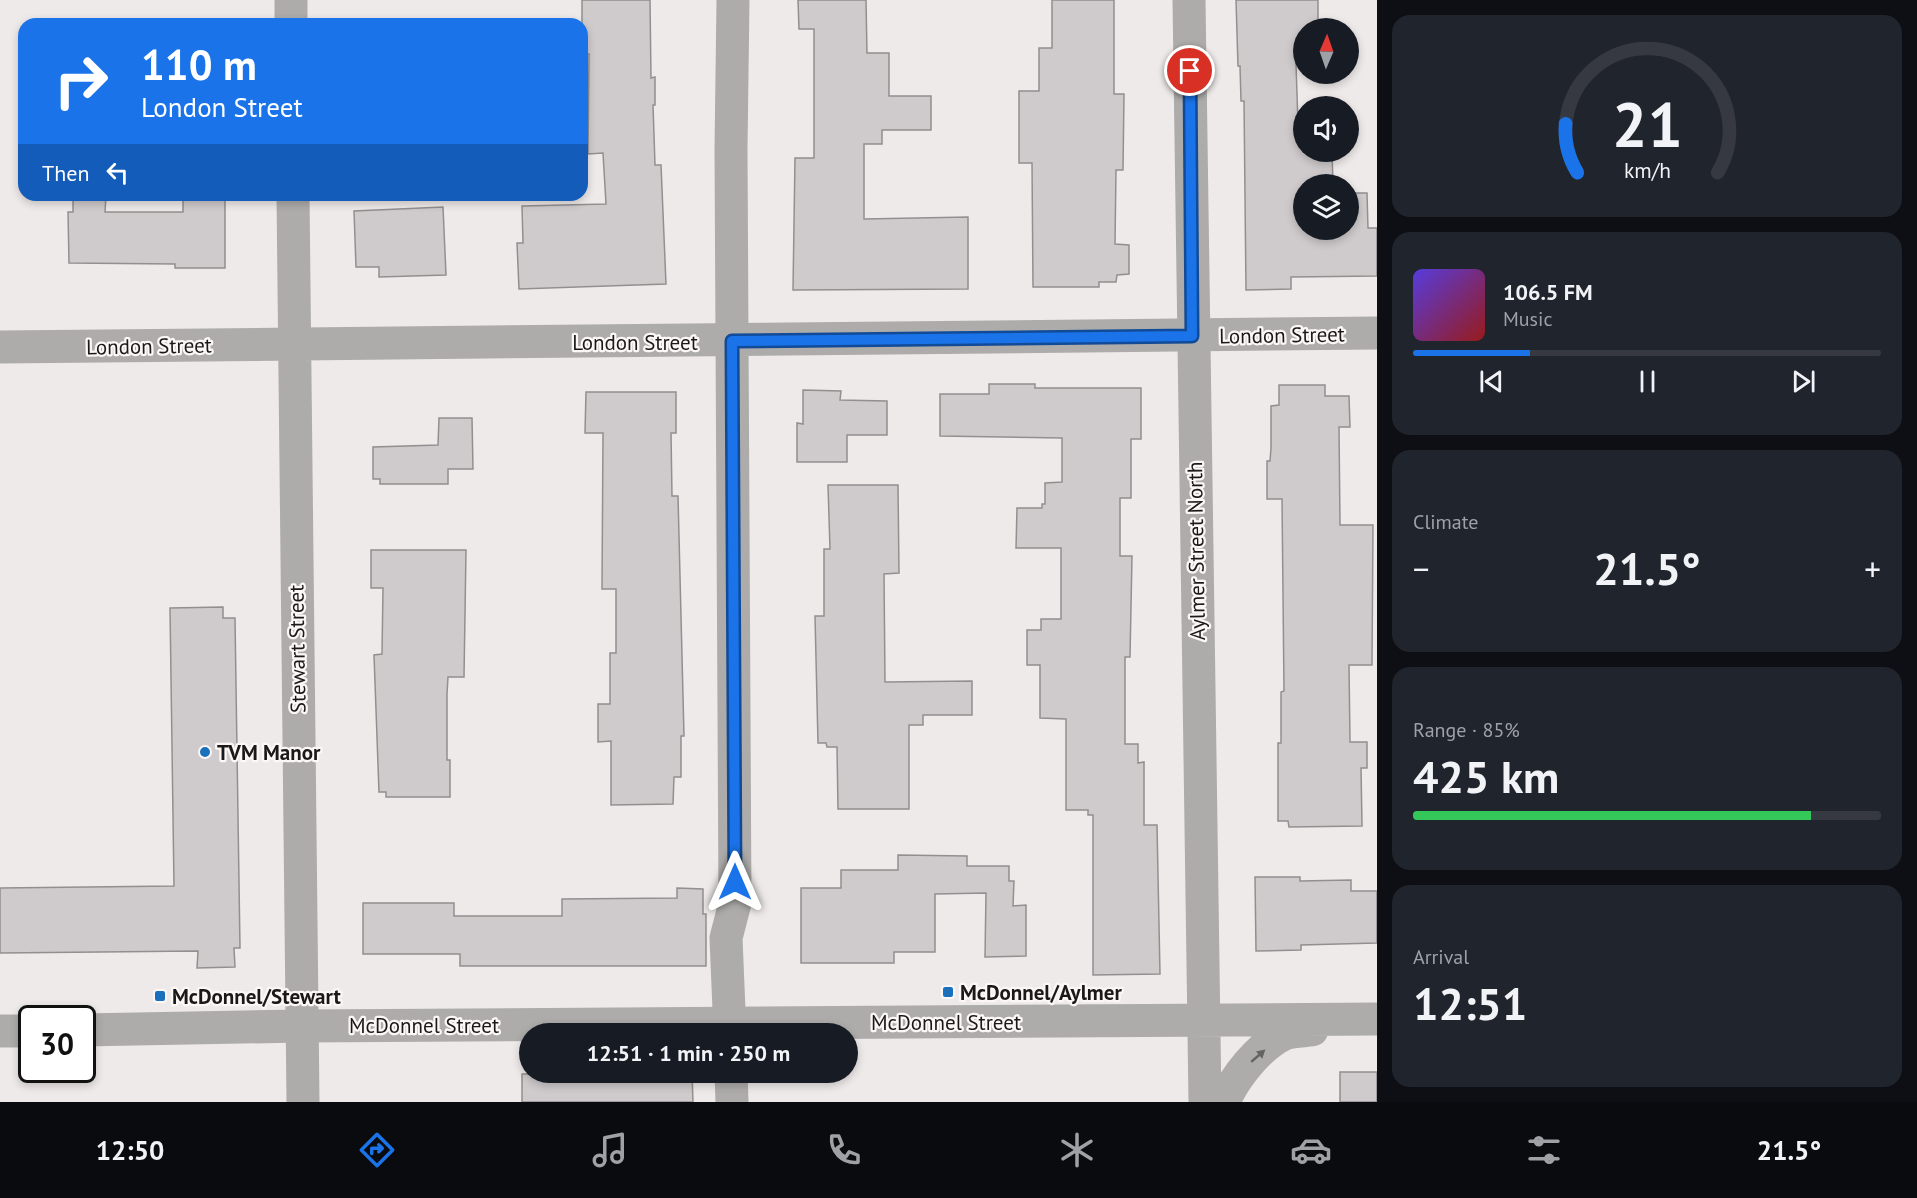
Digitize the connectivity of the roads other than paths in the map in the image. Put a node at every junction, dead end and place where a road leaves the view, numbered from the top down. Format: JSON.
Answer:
{"nodes":[{"id":1,"x":291,"y":0,"type":"edge"},
{"id":2,"x":733,"y":0,"type":"edge"},
{"id":3,"x":1189,"y":0,"type":"edge"},
{"id":4,"x":291,"y":18,"type":"edge"},
{"id":5,"x":292,"y":201,"type":"edge"},
{"id":6,"x":1377,"y":333,"type":"edge"},
{"id":7,"x":1192,"y":336,"type":"junction"},
{"id":8,"x":732,"y":341,"type":"junction"},
{"id":9,"x":293,"y":344,"type":"junction"},
{"id":10,"x":0,"y":347,"type":"edge"},
{"id":11,"x":1376,"y":1020,"type":"edge"},
{"id":12,"x":1205,"y":1022,"type":"junction"},
{"id":13,"x":730,"y":1023,"type":"edge"},
{"id":14,"x":302,"y":1026,"type":"junction"},
{"id":15,"x":858,"y":1026,"type":"edge"},
{"id":16,"x":519,"y":1027,"type":"edge"},
{"id":17,"x":96,"y":1030,"type":"edge"},
{"id":18,"x":0,"y":1031,"type":"edge"},
{"id":19,"x":18,"y":1031,"type":"edge"},
{"id":20,"x":731,"y":1083,"type":"edge"},
{"id":21,"x":303,"y":1102,"type":"edge"},
{"id":22,"x":732,"y":1102,"type":"edge"},
{"id":23,"x":1205,"y":1102,"type":"edge"},
{"id":24,"x":1224,"y":1102,"type":"edge"}],
"edges":[{"from":1,"to":4,"type":"street"},
{"from":2,"to":8,"type":"street"},
{"from":3,"to":7,"type":"street","name":"Aylmer Street North"},
{"from":5,"to":9,"type":"street","name":"Stewart Street"},
{"from":6,"to":7,"type":"street","name":"London Street"},
{"from":7,"to":8,"type":"street","name":"London Street"},
{"from":7,"to":12,"type":"street","name":"Aylmer Street North"},
{"from":8,"to":9,"type":"street","name":"London Street"},
{"from":8,"to":13,"type":"street"},
{"from":9,"to":10,"type":"street","name":"London Street"},
{"from":9,"to":14,"type":"street","name":"Stewart Street"},
{"from":11,"to":12,"type":"street","name":"McDonnel Street"},
{"from":24,"to":11,"type":"street","one_way":true},
{"from":12,"to":15,"type":"street","name":"McDonnel Street"},
{"from":12,"to":23,"type":"street","name":"Aylmer Street North"},
{"from":14,"to":16,"type":"street","name":"McDonnel Street"},
{"from":14,"to":17,"type":"street","name":"McDonnel Street"},
{"from":14,"to":21,"type":"street","name":"Stewart Street"},
{"from":18,"to":19,"type":"street"},
{"from":20,"to":22,"type":"street"}]}
